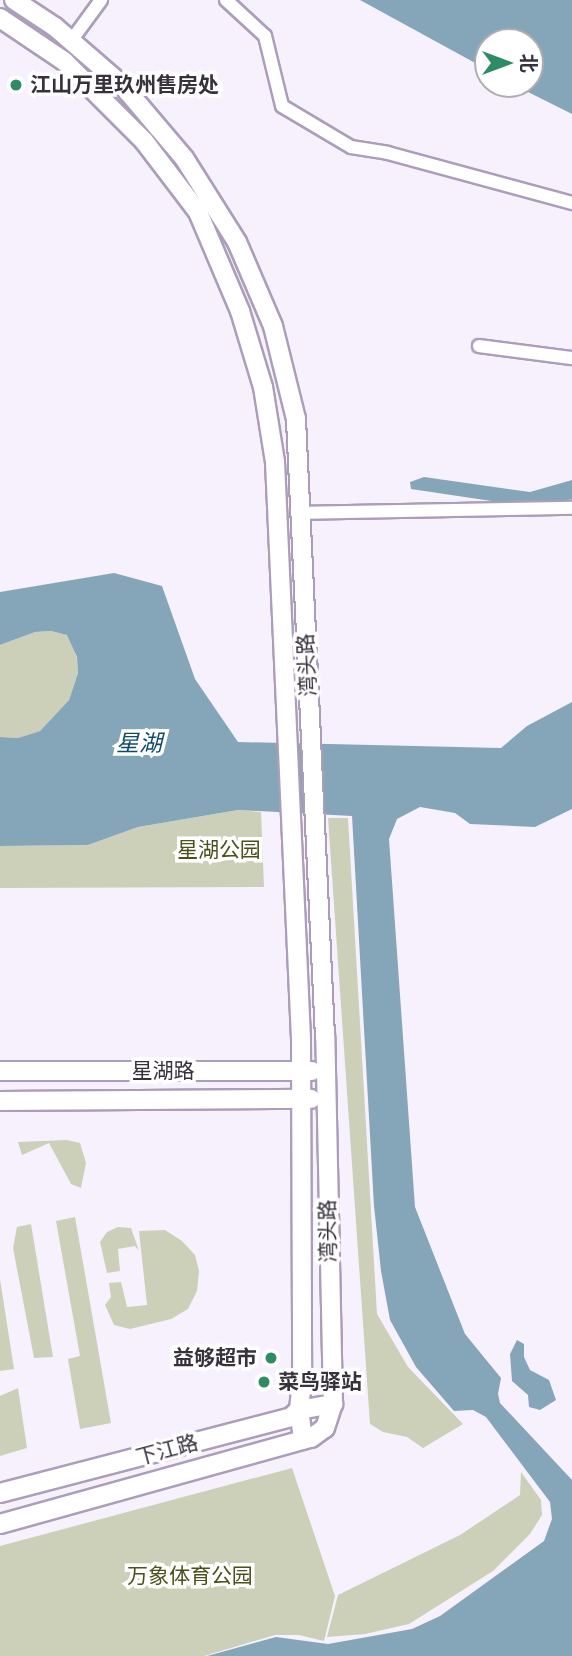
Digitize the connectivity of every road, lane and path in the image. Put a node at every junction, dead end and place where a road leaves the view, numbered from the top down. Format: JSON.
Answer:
{"nodes":[{"id":1,"x":14,"y":0,"type":"edge"},
{"id":2,"x":101,"y":0,"type":"edge"},
{"id":3,"x":226,"y":0,"type":"edge"},
{"id":4,"x":0,"y":18,"type":"edge"},
{"id":5,"x":71,"y":41,"type":"junction"},
{"id":6,"x":572,"y":203,"type":"edge"},
{"id":7,"x":479,"y":346,"type":"dead end"},
{"id":8,"x":572,"y":358,"type":"edge"},
{"id":9,"x":572,"y":508,"type":"edge"},
{"id":10,"x":300,"y":513,"type":"junction"},
{"id":11,"x":235,"y":1071,"type":"junction"},
{"id":12,"x":302,"y":1071,"type":"junction"},
{"id":13,"x":326,"y":1071,"type":"junction"},
{"id":14,"x":0,"y":1072,"type":"edge"},
{"id":15,"x":227,"y":1099,"type":"junction"},
{"id":16,"x":301,"y":1099,"type":"junction"},
{"id":17,"x":326,"y":1099,"type":"junction"},
{"id":18,"x":0,"y":1101,"type":"edge"},
{"id":19,"x":332,"y":1404,"type":"junction"},
{"id":20,"x":299,"y":1410,"type":"junction"},
{"id":21,"x":325,"y":1428,"type":"joint"},
{"id":22,"x":303,"y":1440,"type":"junction"},
{"id":23,"x":0,"y":1493,"type":"edge"},
{"id":24,"x":0,"y":1524,"type":"edge"}],
"edges":[{"from":1,"to":5,"type":"main road","name":"湾头路"},
{"from":2,"to":5,"type":"street"},
{"from":3,"to":6,"type":"street"},
{"from":4,"to":12,"type":"main road","name":"湾头路"},
{"from":5,"to":10,"type":"main road","name":"湾头路"},
{"from":7,"to":8,"type":"street"},
{"from":9,"to":10,"type":"street"},
{"from":10,"to":13,"type":"main road","name":"湾头路"},
{"from":11,"to":12,"type":"main road","name":"星湖路"},
{"from":11,"to":14,"type":"main road","name":"星湖路"},
{"from":11,"to":15,"type":"main road"},
{"from":12,"to":13,"type":"main road","name":"星湖路"},
{"from":12,"to":16,"type":"main road","name":"湾头路"},
{"from":13,"to":17,"type":"main road","name":"湾头路"},
{"from":15,"to":16,"type":"main road","name":"星湖路"},
{"from":15,"to":18,"type":"main road","name":"星湖路"},
{"from":16,"to":17,"type":"main road","name":"星湖路"},
{"from":16,"to":20,"type":"main road","name":"湾头路"},
{"from":17,"to":19,"type":"main road","name":"湾头路"},
{"from":19,"to":20,"type":"main road","name":"下江路"},
{"from":19,"to":21,"type":"main road","name":"湾头路"},
{"from":20,"to":22,"type":"main road","name":"湾头路"},
{"from":20,"to":23,"type":"main road","name":"下江路"},
{"from":21,"to":22,"type":"main road","name":"下江路"},
{"from":22,"to":24,"type":"main road","name":"下江路"}]}
